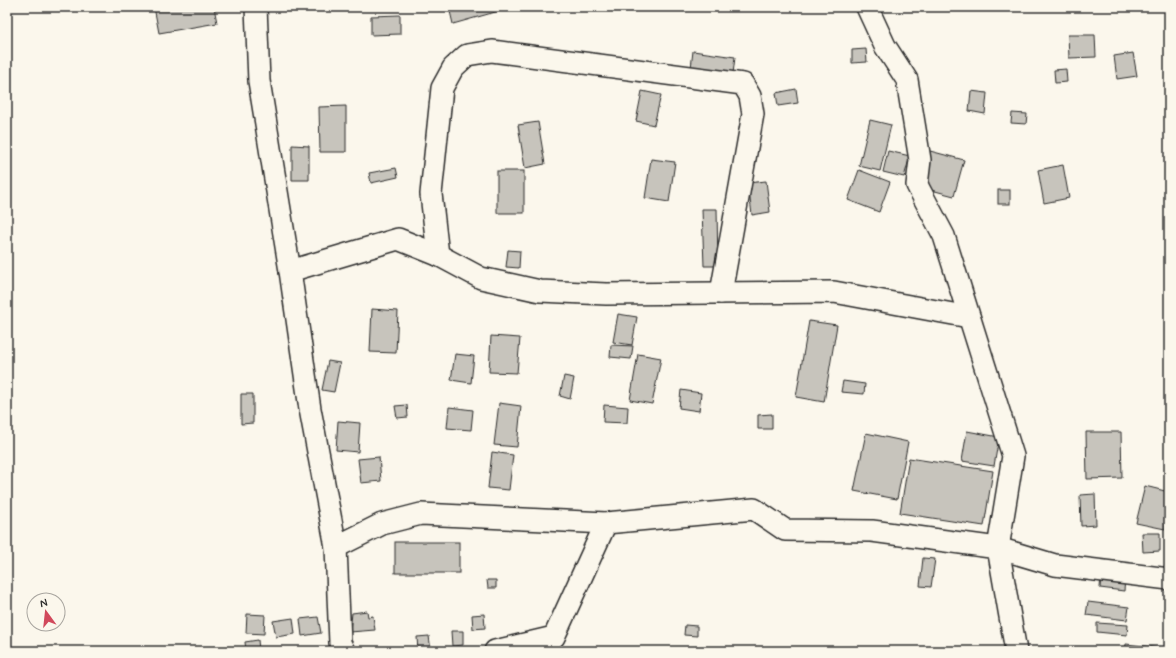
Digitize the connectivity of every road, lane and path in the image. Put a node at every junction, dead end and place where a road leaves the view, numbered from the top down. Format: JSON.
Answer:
{"nodes":[{"id":1,"x":256,"y":7,"type":"edge"},
{"id":2,"x":867,"y":7,"type":"edge"},
{"id":3,"x":438,"y":255,"type":"junction"},
{"id":4,"x":290,"y":271,"type":"junction"},
{"id":5,"x":722,"y":293,"type":"junction"},
{"id":6,"x":968,"y":317,"type":"junction"},
{"id":7,"x":606,"y":523,"type":"junction"},
{"id":8,"x":336,"y":547,"type":"junction"},
{"id":9,"x":998,"y":548,"type":"junction"},
{"id":10,"x":1169,"y":579,"type":"edge"},
{"id":11,"x":344,"y":651,"type":"edge"},
{"id":12,"x":495,"y":651,"type":"edge"},
{"id":13,"x":1016,"y":651,"type":"edge"}],
"edges":[{"from":1,"to":4,"type":"street"},
{"from":2,"to":6,"type":"street"},
{"from":3,"to":4,"type":"street"},
{"from":3,"to":5,"type":"street"},
{"from":3,"to":5,"type":"street"},
{"from":4,"to":8,"type":"street"},
{"from":5,"to":6,"type":"street"},
{"from":6,"to":9,"type":"street"},
{"from":7,"to":8,"type":"street"},
{"from":7,"to":9,"type":"street"},
{"from":7,"to":12,"type":"street"},
{"from":8,"to":11,"type":"street"},
{"from":9,"to":10,"type":"street"},
{"from":9,"to":13,"type":"street"}]}
